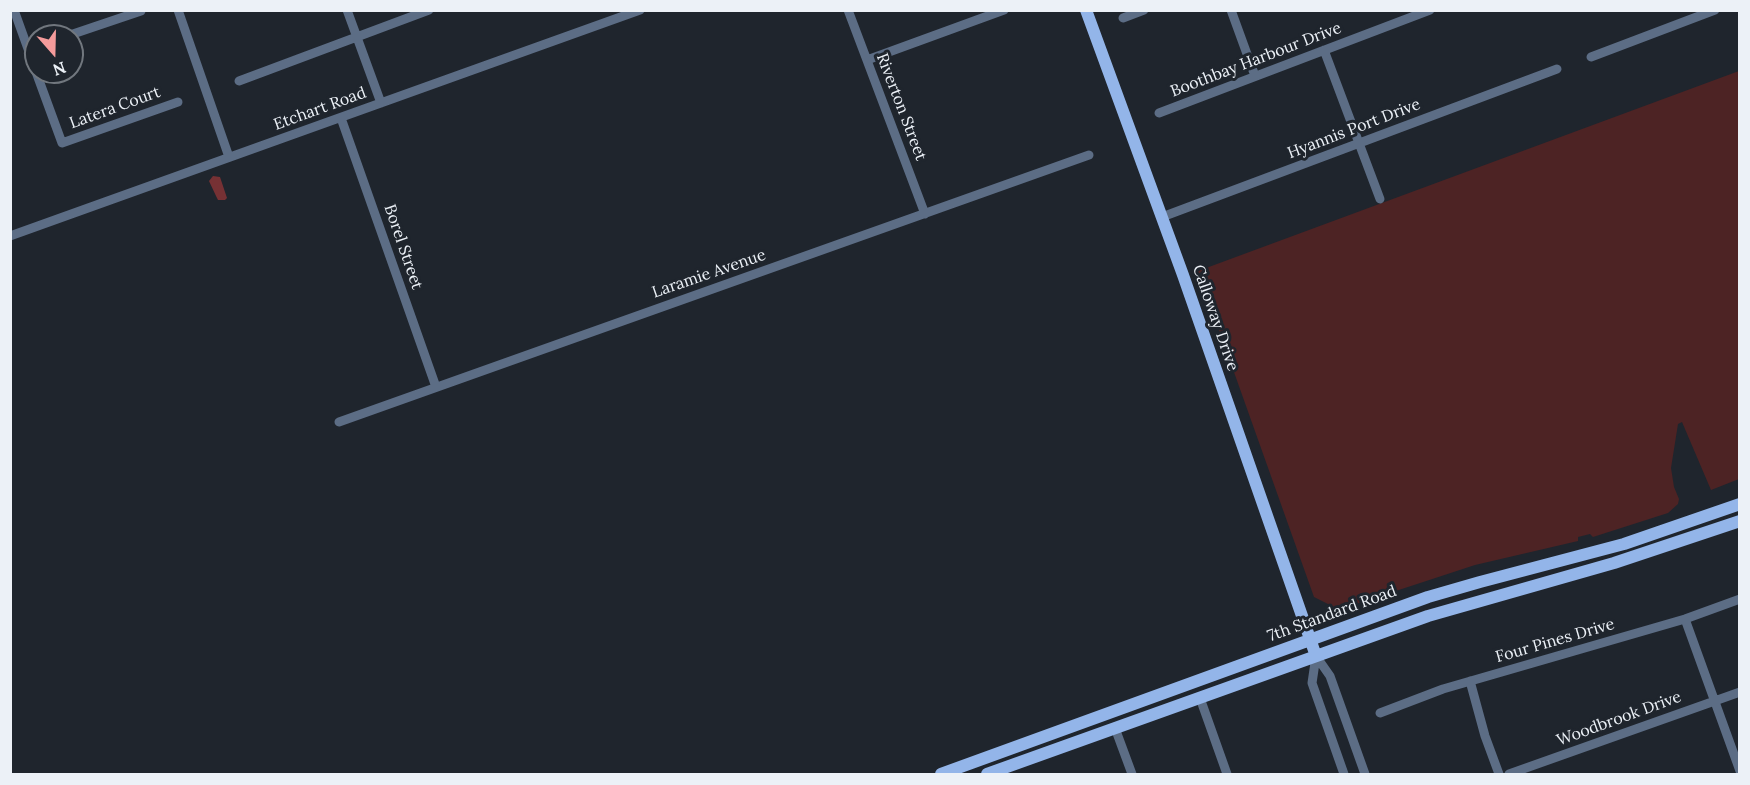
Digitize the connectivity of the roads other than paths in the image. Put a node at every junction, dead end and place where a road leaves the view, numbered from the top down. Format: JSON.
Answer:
{"nodes":[{"id":1,"x":14,"y":10,"type":"edge"},
{"id":2,"x":178,"y":10,"type":"edge"},
{"id":3,"x":347,"y":10,"type":"edge"},
{"id":4,"x":429,"y":10,"type":"edge"},
{"id":5,"x":640,"y":10,"type":"edge"},
{"id":6,"x":849,"y":10,"type":"edge"},
{"id":7,"x":1004,"y":10,"type":"edge"},
{"id":8,"x":1086,"y":10,"type":"edge"},
{"id":9,"x":1144,"y":10,"type":"edge"},
{"id":10,"x":1231,"y":10,"type":"edge"},
{"id":11,"x":1430,"y":10,"type":"edge"},
{"id":12,"x":1715,"y":10,"type":"edge"},
{"id":13,"x":141,"y":11,"type":"edge"},
{"id":14,"x":1123,"y":18,"type":"dead end"},
{"id":15,"x":84,"y":30,"type":"edge"},
{"id":16,"x":24,"y":31,"type":"edge"},
{"id":17,"x":357,"y":37,"type":"junction"},
{"id":18,"x":1324,"y":50,"type":"junction"},
{"id":19,"x":1591,"y":57,"type":"dead end"},
{"id":20,"x":867,"y":60,"type":"junction"},
{"id":21,"x":1557,"y":69,"type":"dead end"},
{"id":22,"x":1255,"y":76,"type":"junction"},
{"id":23,"x":239,"y":81,"type":"dead end"},
{"id":24,"x":40,"y":84,"type":"edge"},
{"id":25,"x":178,"y":102,"type":"dead end"},
{"id":26,"x":381,"y":103,"type":"junction"},
{"id":27,"x":1159,"y":113,"type":"dead end"},
{"id":28,"x":341,"y":118,"type":"junction"},
{"id":29,"x":1359,"y":144,"type":"junction"},
{"id":30,"x":1089,"y":155,"type":"dead end"},
{"id":31,"x":229,"y":157,"type":"junction"},
{"id":32,"x":1380,"y":199,"type":"dead end"},
{"id":33,"x":925,"y":214,"type":"junction"},
{"id":34,"x":1162,"y":217,"type":"junction"},
{"id":35,"x":10,"y":236,"type":"edge"},
{"id":36,"x":436,"y":387,"type":"junction"},
{"id":37,"x":339,"y":422,"type":"dead end"},
{"id":38,"x":1740,"y":504,"type":"edge"},
{"id":39,"x":1740,"y":521,"type":"edge"},
{"id":40,"x":1740,"y":599,"type":"edge"},
{"id":41,"x":1685,"y":619,"type":"junction"},
{"id":42,"x":1310,"y":639,"type":"junction"},
{"id":43,"x":1316,"y":656,"type":"junction"},
{"id":44,"x":1470,"y":681,"type":"junction"},
{"id":45,"x":1740,"y":692,"type":"edge"},
{"id":46,"x":1200,"y":698,"type":"junction"},
{"id":47,"x":1715,"y":701,"type":"junction"},
{"id":48,"x":1380,"y":713,"type":"dead end"},
{"id":49,"x":1115,"y":728,"type":"junction"},
{"id":50,"x":1740,"y":771,"type":"edge"},
{"id":51,"x":941,"y":774,"type":"edge"},
{"id":52,"x":987,"y":774,"type":"edge"},
{"id":53,"x":1132,"y":774,"type":"edge"},
{"id":54,"x":1227,"y":774,"type":"edge"},
{"id":55,"x":1344,"y":774,"type":"edge"},
{"id":56,"x":1365,"y":774,"type":"edge"},
{"id":57,"x":1499,"y":774,"type":"edge"},
{"id":58,"x":1509,"y":774,"type":"edge"}],
"edges":[{"from":1,"to":16,"type":"street"},
{"from":2,"to":31,"type":"street"},
{"from":3,"to":17,"type":"street"},
{"from":4,"to":17,"type":"street"},
{"from":5,"to":26,"type":"street","name":"Etchart Road"},
{"from":6,"to":20,"type":"street","name":"Riverton Street"},
{"from":7,"to":20,"type":"street"},
{"from":8,"to":34,"type":"main road","name":"Calloway Drive"},
{"from":9,"to":14,"type":"street"},
{"from":10,"to":22,"type":"street"},
{"from":11,"to":18,"type":"street","name":"Boothbay Harbour Drive"},
{"from":12,"to":19,"type":"street"},
{"from":13,"to":15,"type":"street"},
{"from":17,"to":23,"type":"street"},
{"from":17,"to":26,"type":"street"},
{"from":18,"to":22,"type":"street","name":"Boothbay Harbour Drive"},
{"from":18,"to":29,"type":"street"},
{"from":20,"to":33,"type":"street","name":"Riverton Street"},
{"from":21,"to":29,"type":"street","name":"Hyannis Port Drive"},
{"from":22,"to":27,"type":"street","name":"Boothbay Harbour Drive"},
{"from":24,"to":25,"type":"street","name":"Latera Court"},
{"from":26,"to":28,"type":"street","name":"Etchart Road"},
{"from":28,"to":31,"type":"street","name":"Etchart Road"},
{"from":28,"to":36,"type":"street","name":"Borel Street"},
{"from":29,"to":32,"type":"street"},
{"from":29,"to":34,"type":"street","name":"Hyannis Port Drive"},
{"from":30,"to":33,"type":"street","name":"Laramie Avenue"},
{"from":31,"to":35,"type":"street","name":"Etchart Road"},
{"from":33,"to":36,"type":"street","name":"Laramie Avenue"},
{"from":34,"to":42,"type":"main road","name":"Calloway Drive"},
{"from":36,"to":37,"type":"street","name":"Laramie Avenue"},
{"from":38,"to":42,"type":"main road","name":"7th Standard Road"},
{"from":39,"to":43,"type":"main road","name":"7th Standard Road"},
{"from":40,"to":41,"type":"street","name":"Four Pines Drive"},
{"from":41,"to":44,"type":"street","name":"Four Pines Drive"},
{"from":41,"to":47,"type":"street"},
{"from":42,"to":43,"type":"main road","name":"Calloway Drive"},
{"from":42,"to":51,"type":"main road","name":"7th Standard Road"},
{"from":43,"to":46,"type":"main road","name":"7th Standard Road"},
{"from":43,"to":55,"type":"street"},
{"from":43,"to":56,"type":"street"},
{"from":44,"to":48,"type":"street","name":"Four Pines Drive"},
{"from":44,"to":57,"type":"street"},
{"from":45,"to":47,"type":"street","name":"Woodbrook Drive"},
{"from":46,"to":49,"type":"main road","name":"7th Standard Road"},
{"from":46,"to":54,"type":"street"},
{"from":47,"to":50,"type":"street"},
{"from":47,"to":58,"type":"street","name":"Woodbrook Drive"},
{"from":49,"to":52,"type":"main road","name":"7th Standard Road"},
{"from":49,"to":53,"type":"street"}]}
